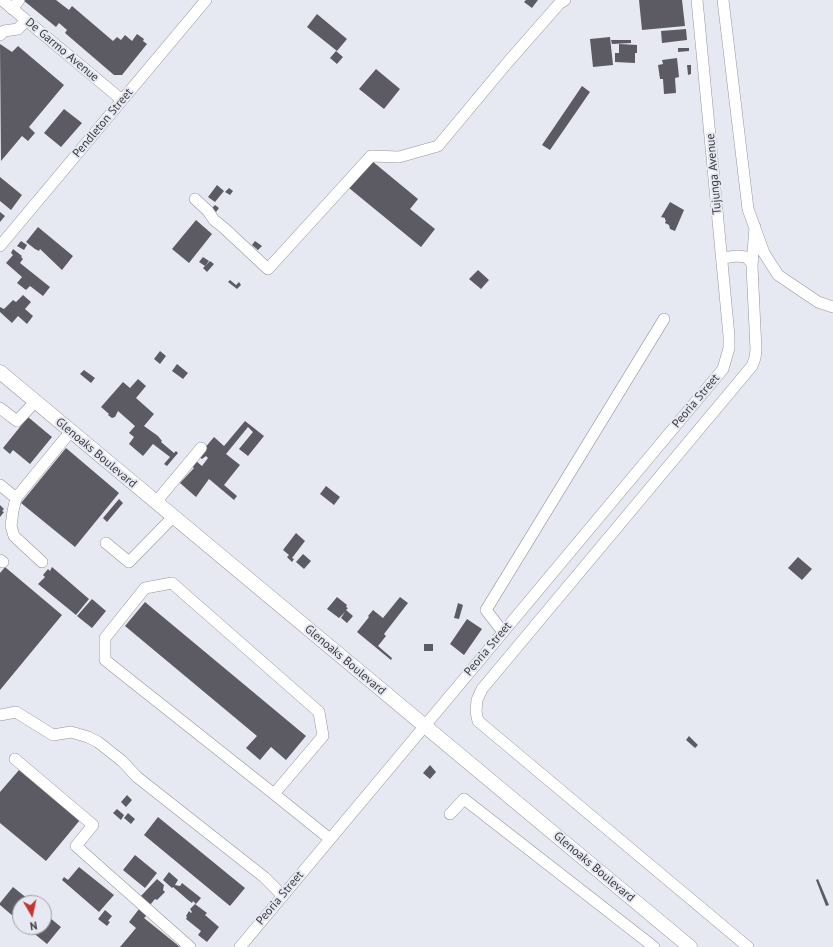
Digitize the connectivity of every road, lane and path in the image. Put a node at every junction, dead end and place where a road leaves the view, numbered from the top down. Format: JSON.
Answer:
{"nodes":[{"id":1,"x":2,"y":0,"type":"edge"},
{"id":2,"x":565,"y":0,"type":"edge"},
{"id":3,"x":697,"y":0,"type":"edge"},
{"id":4,"x":723,"y":0,"type":"edge"},
{"id":5,"x":201,"y":2,"type":"edge"},
{"id":6,"x":16,"y":4,"type":"edge"},
{"id":7,"x":26,"y":20,"type":"junction"},
{"id":8,"x":0,"y":35,"type":"edge"},
{"id":9,"x":122,"y":100,"type":"junction"},
{"id":10,"x":195,"y":199,"type":"dead end"},
{"id":11,"x":755,"y":227,"type":"junction"},
{"id":12,"x":0,"y":246,"type":"edge"},
{"id":13,"x":722,"y":258,"type":"junction"},
{"id":14,"x":752,"y":263,"type":"junction"},
{"id":15,"x":833,"y":307,"type":"edge"},
{"id":16,"x":664,"y":319,"type":"dead end"},
{"id":17,"x":729,"y":348,"type":"joint"},
{"id":18,"x":0,"y":372,"type":"edge"},
{"id":19,"x":35,"y":402,"type":"junction"},
{"id":20,"x":0,"y":408,"type":"edge"},
{"id":21,"x":71,"y":431,"type":"junction"},
{"id":22,"x":201,"y":448,"type":"dead end"},
{"id":23,"x":0,"y":485,"type":"edge"},
{"id":24,"x":16,"y":498,"type":"junction"},
{"id":25,"x":156,"y":502,"type":"junction"},
{"id":26,"x":173,"y":517,"type":"junction"},
{"id":27,"x":106,"y":543,"type":"dead end"},
{"id":28,"x":42,"y":562,"type":"dead end"},
{"id":29,"x":503,"y":632,"type":"junction"},
{"id":30,"x":0,"y":715,"type":"edge"},
{"id":31,"x":424,"y":726,"type":"junction"},
{"id":32,"x":15,"y":759,"type":"dead end"},
{"id":33,"x":274,"y":794,"type":"junction"},
{"id":34,"x":450,"y":814,"type":"dead end"},
{"id":35,"x":330,"y":839,"type":"junction"},
{"id":36,"x":283,"y":896,"type":"junction"},
{"id":37,"x":190,"y":947,"type":"edge"},
{"id":38,"x":240,"y":947,"type":"edge"},
{"id":39,"x":654,"y":947,"type":"edge"},
{"id":40,"x":690,"y":947,"type":"edge"},
{"id":41,"x":748,"y":947,"type":"edge"}],
"edges":[{"from":1,"to":6,"type":"street","name":"De Garmo Avenue"},
{"from":2,"to":10,"type":"street"},
{"from":3,"to":13,"type":"street","name":"Tujunga Avenue"},
{"from":4,"to":11,"type":"street"},
{"from":5,"to":9,"type":"street","name":"Pendleton Street"},
{"from":6,"to":7,"type":"street","name":"De Garmo Avenue"},
{"from":7,"to":8,"type":"street"},
{"from":7,"to":9,"type":"street","name":"De Garmo Avenue"},
{"from":9,"to":12,"type":"street","name":"Pendleton Street"},
{"from":11,"to":14,"type":"street"},
{"from":11,"to":15,"type":"street"},
{"from":13,"to":14,"type":"street"},
{"from":13,"to":17,"type":"street","name":"Tujunga Avenue"},
{"from":14,"to":41,"type":"street"},
{"from":16,"to":29,"type":"street"},
{"from":17,"to":29,"type":"street","name":"Peoria Street"},
{"from":18,"to":19,"type":"main road","name":"Glenoaks Boulevard"},
{"from":19,"to":20,"type":"street"},
{"from":19,"to":21,"type":"main road","name":"Glenoaks Boulevard"},
{"from":21,"to":24,"type":"street"},
{"from":21,"to":25,"type":"main road","name":"Glenoaks Boulevard"},
{"from":22,"to":25,"type":"street"},
{"from":23,"to":24,"type":"street"},
{"from":24,"to":28,"type":"street"},
{"from":25,"to":26,"type":"main road","name":"Glenoaks Boulevard"},
{"from":26,"to":27,"type":"street"},
{"from":26,"to":31,"type":"main road","name":"Glenoaks Boulevard"},
{"from":29,"to":31,"type":"street","name":"Peoria Street"},
{"from":30,"to":36,"type":"street"},
{"from":31,"to":35,"type":"street","name":"Peoria Street"},
{"from":31,"to":40,"type":"main road","name":"Glenoaks Boulevard"},
{"from":32,"to":37,"type":"street"},
{"from":33,"to":33,"type":"street"},
{"from":33,"to":35,"type":"street"},
{"from":34,"to":39,"type":"street"},
{"from":35,"to":36,"type":"street","name":"Peoria Street"},
{"from":36,"to":38,"type":"street","name":"Peoria Street"}]}
